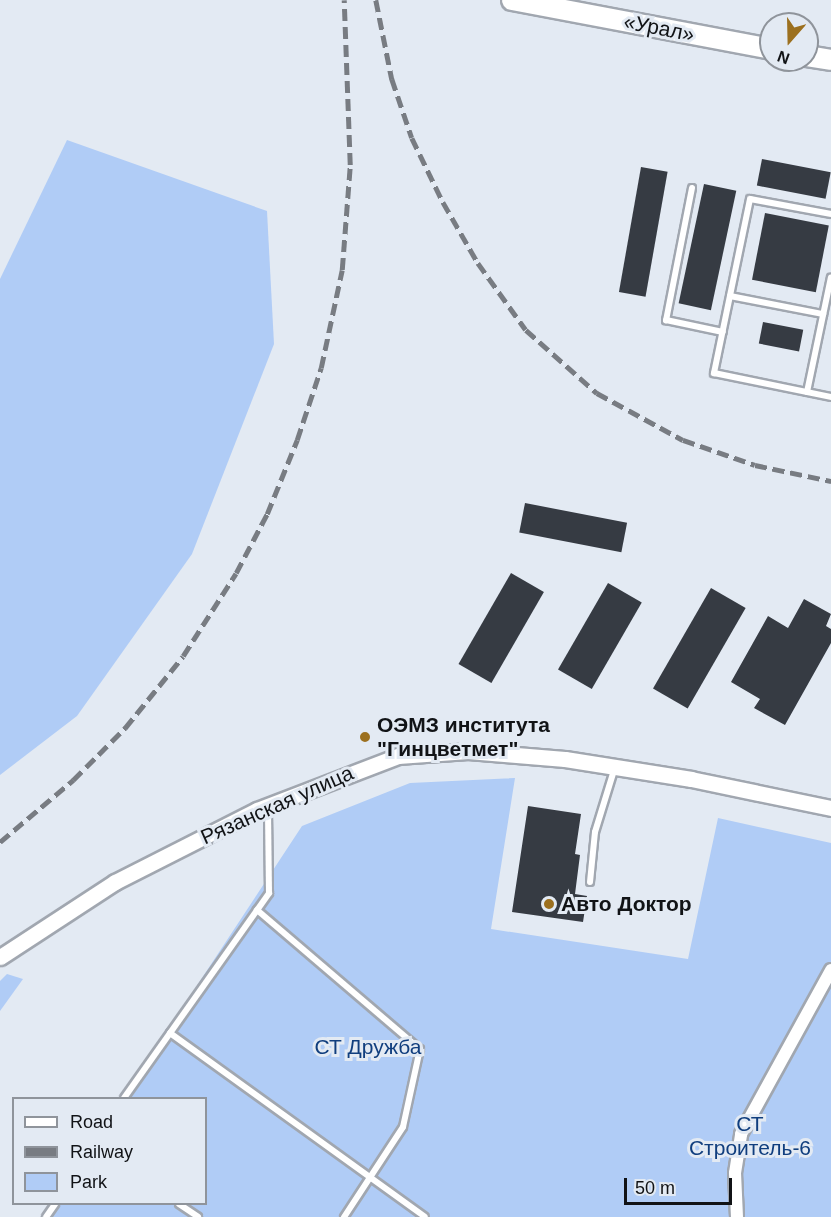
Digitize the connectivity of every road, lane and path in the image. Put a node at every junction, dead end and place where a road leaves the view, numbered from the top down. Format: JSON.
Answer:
{"nodes":[{"id":1,"x":512,"y":0,"type":"edge"},
{"id":2,"x":759,"y":47,"type":"edge"},
{"id":3,"x":692,"y":188,"type":"dead end"},
{"id":4,"x":831,"y":214,"type":"edge"},
{"id":5,"x":831,"y":277,"type":"edge"},
{"id":6,"x":730,"y":296,"type":"junction"},
{"id":7,"x":823,"y":314,"type":"junction"},
{"id":8,"x":723,"y":332,"type":"junction"},
{"id":9,"x":807,"y":392,"type":"junction"},
{"id":10,"x":831,"y":397,"type":"edge"},
{"id":11,"x":615,"y":767,"type":"junction"},
{"id":12,"x":268,"y":806,"type":"junction"},
{"id":13,"x":831,"y":808,"type":"edge"},
{"id":14,"x":590,"y":882,"type":"dead end"},
{"id":15,"x":257,"y":910,"type":"junction"},
{"id":16,"x":0,"y":957,"type":"edge"},
{"id":17,"x":831,"y":970,"type":"edge"},
{"id":18,"x":170,"y":1033,"type":"junction"},
{"id":19,"x":125,"y":1097,"type":"edge"},
{"id":20,"x":372,"y":1179,"type":"junction"},
{"id":21,"x":182,"y":1205,"type":"edge"},
{"id":22,"x":198,"y":1217,"type":"edge"},
{"id":23,"x":344,"y":1217,"type":"edge"},
{"id":24,"x":425,"y":1217,"type":"edge"},
{"id":25,"x":737,"y":1217,"type":"edge"}],
"edges":[{"from":1,"to":2,"type":"highway","name":"«Урал»"},
{"from":3,"to":8,"type":"lane"},
{"from":4,"to":6,"type":"lane"},
{"from":5,"to":7,"type":"lane"},
{"from":6,"to":7,"type":"lane"},
{"from":6,"to":8,"type":"lane"},
{"from":7,"to":9,"type":"lane"},
{"from":8,"to":9,"type":"lane"},
{"from":9,"to":10,"type":"lane"},
{"from":11,"to":12,"type":"street","name":"Рязанская улица"},
{"from":11,"to":13,"type":"street","name":"Рязанская улица"},
{"from":11,"to":14,"type":"lane"},
{"from":12,"to":15,"type":"lane"},
{"from":12,"to":16,"type":"street","name":"Рязанская улица"},
{"from":15,"to":18,"type":"lane"},
{"from":15,"to":20,"type":"lane"},
{"from":17,"to":25,"type":"street"},
{"from":18,"to":19,"type":"lane"},
{"from":18,"to":20,"type":"lane"},
{"from":20,"to":23,"type":"lane"},
{"from":20,"to":24,"type":"lane"},
{"from":21,"to":22,"type":"lane"}]}
